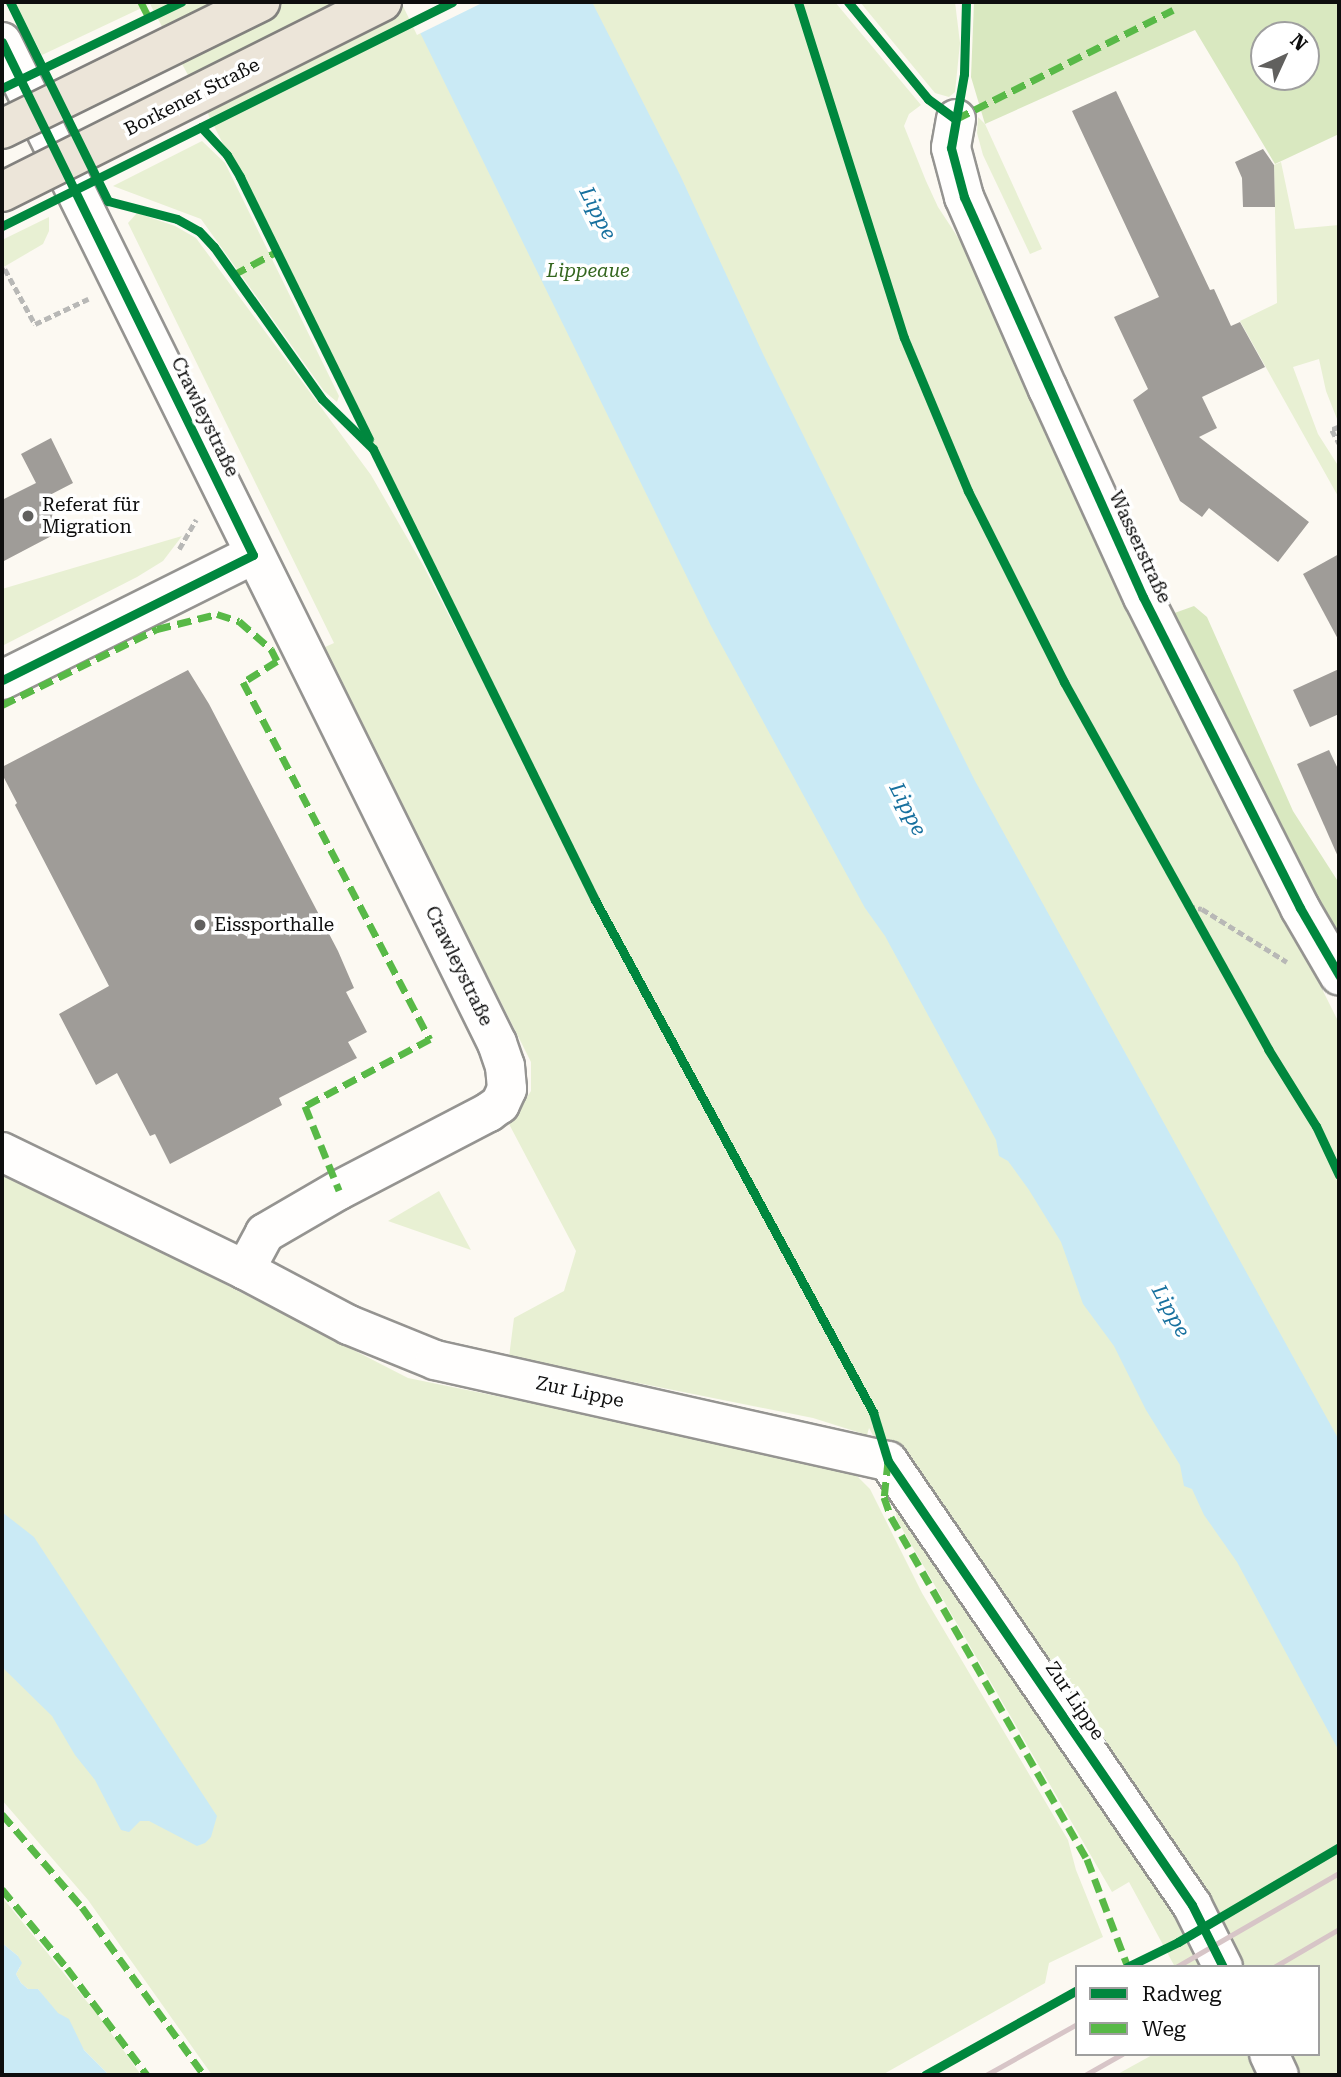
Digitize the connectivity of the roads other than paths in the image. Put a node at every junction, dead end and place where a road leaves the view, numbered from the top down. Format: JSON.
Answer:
{"nodes":[{"id":1,"x":260,"y":2,"type":"edge"},
{"id":2,"x":382,"y":2,"type":"edge"},
{"id":3,"x":2,"y":42,"type":"edge"},
{"id":4,"x":956,"y":119,"type":"dead end"},
{"id":5,"x":2,"y":129,"type":"edge"},
{"id":6,"x":2,"y":192,"type":"edge"},
{"id":7,"x":253,"y":555,"type":"junction"},
{"id":8,"x":2,"y":680,"type":"edge"},
{"id":9,"x":1339,"y":975,"type":"edge"},
{"id":10,"x":2,"y":1152,"type":"edge"},
{"id":11,"x":246,"y":1270,"type":"junction"},
{"id":12,"x":1222,"y":1965,"type":"edge"},
{"id":13,"x":1270,"y":2056,"type":"edge"},
{"id":14,"x":1279,"y":2075,"type":"edge"}],
"edges":[{"from":1,"to":5,"type":"main road","bridge":true},
{"from":2,"to":6,"type":"main road","name":"Borkener Straße","bridge":true},
{"from":3,"to":7,"type":"street","name":"Crawleystraße"},
{"from":4,"to":9,"type":"street","name":"Wasserstraße"},
{"from":7,"to":8,"type":"street"},
{"from":7,"to":11,"type":"street","name":"Crawleystraße"},
{"from":10,"to":11,"type":"street","name":"Zur Lippe"},
{"from":11,"to":12,"type":"street","name":"Zur Lippe"},
{"from":13,"to":14,"type":"street"}]}
